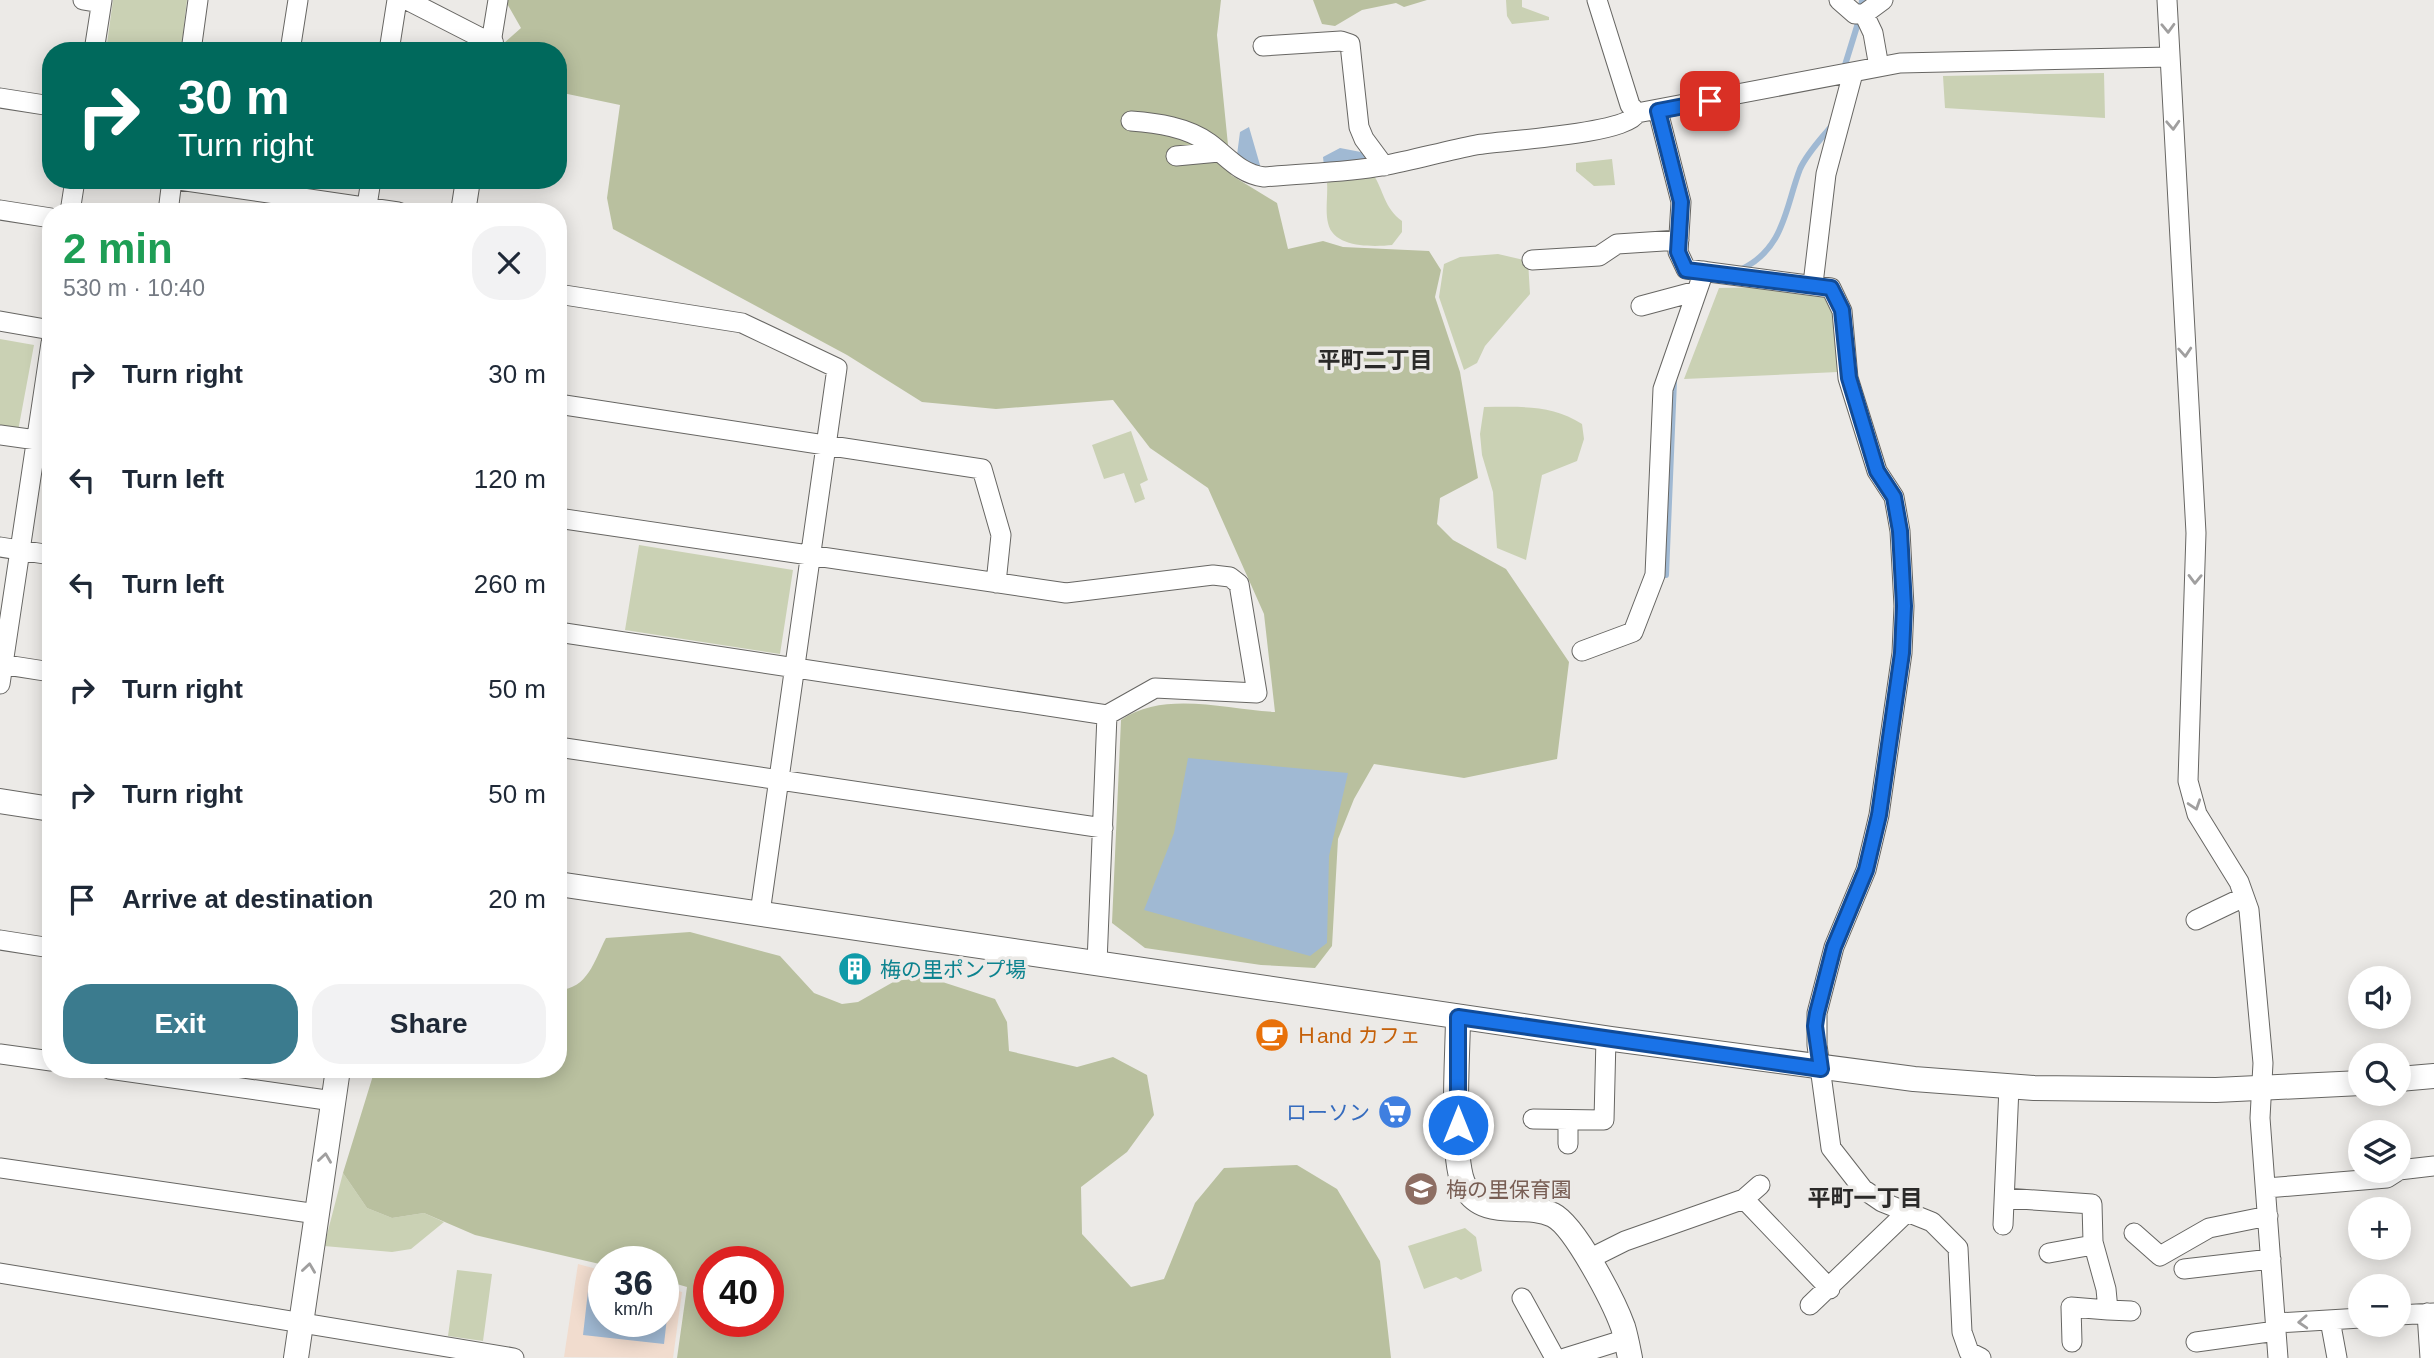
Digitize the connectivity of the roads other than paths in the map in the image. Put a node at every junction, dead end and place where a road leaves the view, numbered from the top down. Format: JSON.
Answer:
{"nodes":[{"id":1,"x":198,"y":0,"type":"edge"},
{"id":2,"x":298,"y":0,"type":"edge"},
{"id":3,"x":397,"y":0,"type":"edge"},
{"id":4,"x":407,"y":0,"type":"edge"},
{"id":5,"x":498,"y":0,"type":"edge"},
{"id":6,"x":1597,"y":0,"type":"edge"},
{"id":7,"x":1839,"y":0,"type":"edge"},
{"id":8,"x":1883,"y":0,"type":"edge"},
{"id":9,"x":2167,"y":0,"type":"edge"},
{"id":10,"x":95,"y":1,"type":"edge"},
{"id":11,"x":1864,"y":15,"type":"junction"},
{"id":12,"x":94,"y":42,"type":"edge"},
{"id":13,"x":192,"y":42,"type":"edge"},
{"id":14,"x":291,"y":42,"type":"edge"},
{"id":15,"x":390,"y":42,"type":"edge"},
{"id":16,"x":481,"y":42,"type":"edge"},
{"id":17,"x":491,"y":42,"type":"edge"},
{"id":18,"x":1262,"y":46,"type":"dead end"},
{"id":19,"x":2169,"y":57,"type":"junction"},
{"id":20,"x":1879,"y":67,"type":"junction"},
{"id":21,"x":1853,"y":73,"type":"junction"},
{"id":22,"x":0,"y":98,"type":"edge"},
{"id":23,"x":42,"y":105,"type":"edge"},
{"id":24,"x":1658,"y":111,"type":"junction"},
{"id":25,"x":1637,"y":113,"type":"junction"},
{"id":26,"x":1131,"y":121,"type":"dead end"},
{"id":27,"x":1219,"y":152,"type":"junction"},
{"id":28,"x":1175,"y":156,"type":"dead end"},
{"id":29,"x":1384,"y":166,"type":"junction"},
{"id":30,"x":233,"y":189,"type":"edge"},
{"id":31,"x":269,"y":195,"type":"edge"},
{"id":32,"x":321,"y":203,"type":"edge"},
{"id":33,"x":0,"y":210,"type":"edge"},
{"id":34,"x":42,"y":217,"type":"edge"},
{"id":35,"x":1679,"y":240,"type":"junction"},
{"id":36,"x":1532,"y":260,"type":"dead end"},
{"id":37,"x":1707,"y":272,"type":"junction"},
{"id":38,"x":1812,"y":284,"type":"junction"},
{"id":39,"x":1697,"y":291,"type":"junction"},
{"id":40,"x":567,"y":295,"type":"edge"},
{"id":41,"x":1641,"y":306,"type":"dead end"},
{"id":42,"x":0,"y":321,"type":"edge"},
{"id":43,"x":42,"y":328,"type":"edge"},
{"id":44,"x":567,"y":405,"type":"edge"},
{"id":45,"x":0,"y":435,"type":"edge"},
{"id":46,"x":42,"y":441,"type":"edge"},
{"id":47,"x":826,"y":445,"type":"junction"},
{"id":48,"x":42,"y":446,"type":"edge"},
{"id":49,"x":567,"y":519,"type":"edge"},
{"id":50,"x":0,"y":547,"type":"edge"},
{"id":51,"x":20,"y":550,"type":"junction"},
{"id":52,"x":42,"y":554,"type":"edge"},
{"id":53,"x":810,"y":555,"type":"junction"},
{"id":54,"x":996,"y":583,"type":"junction"},
{"id":55,"x":567,"y":633,"type":"edge"},
{"id":56,"x":1582,"y":651,"type":"dead end"},
{"id":57,"x":793,"y":667,"type":"junction"},
{"id":58,"x":1,"y":671,"type":"edge"},
{"id":59,"x":42,"y":672,"type":"edge"},
{"id":60,"x":1107,"y":715,"type":"junction"},
{"id":61,"x":567,"y":748,"type":"edge"},
{"id":62,"x":777,"y":779,"type":"junction"},
{"id":63,"x":0,"y":802,"type":"edge"},
{"id":64,"x":42,"y":808,"type":"edge"},
{"id":65,"x":1103,"y":828,"type":"junction"},
{"id":66,"x":567,"y":885,"type":"edge"},
{"id":67,"x":2244,"y":897,"type":"junction"},
{"id":68,"x":760,"y":913,"type":"junction"},
{"id":69,"x":2196,"y":920,"type":"dead end"},
{"id":70,"x":0,"y":940,"type":"edge"},
{"id":71,"x":42,"y":947,"type":"edge"},
{"id":72,"x":1097,"y":963,"type":"junction"},
{"id":73,"x":1458,"y":1017,"type":"junction"},
{"id":74,"x":1606,"y":1038,"type":"junction"},
{"id":75,"x":0,"y":1054,"type":"edge"},
{"id":76,"x":42,"y":1060,"type":"edge"},
{"id":77,"x":1821,"y":1069,"type":"junction"},
{"id":78,"x":2434,"y":1076,"type":"edge"},
{"id":79,"x":172,"y":1078,"type":"edge"},
{"id":80,"x":337,"y":1078,"type":"edge"},
{"id":81,"x":2411,"y":1078,"type":"edge"},
{"id":82,"x":2348,"y":1084,"type":"edge"},
{"id":83,"x":2009,"y":1087,"type":"junction"},
{"id":84,"x":2262,"y":1088,"type":"junction"},
{"id":85,"x":333,"y":1101,"type":"junction"},
{"id":86,"x":1533,"y":1119,"type":"dead end"},
{"id":87,"x":1568,"y":1120,"type":"junction"},
{"id":88,"x":1568,"y":1144,"type":"dead end"},
{"id":89,"x":2434,"y":1167,"type":"edge"},
{"id":90,"x":0,"y":1168,"type":"edge"},
{"id":91,"x":2411,"y":1169,"type":"edge"},
{"id":92,"x":2348,"y":1181,"type":"edge"},
{"id":93,"x":1760,"y":1185,"type":"dead end"},
{"id":94,"x":2266,"y":1188,"type":"junction"},
{"id":95,"x":2005,"y":1198,"type":"junction"},
{"id":96,"x":1744,"y":1199,"type":"junction"},
{"id":97,"x":1907,"y":1212,"type":"junction"},
{"id":98,"x":317,"y":1214,"type":"junction"},
{"id":99,"x":2268,"y":1216,"type":"junction"},
{"id":100,"x":2003,"y":1225,"type":"dead end"},
{"id":101,"x":2134,"y":1233,"type":"dead end"},
{"id":102,"x":2093,"y":1240,"type":"junction"},
{"id":103,"x":2049,"y":1253,"type":"dead end"},
{"id":104,"x":1589,"y":1259,"type":"junction"},
{"id":105,"x":2271,"y":1259,"type":"junction"},
{"id":106,"x":2184,"y":1269,"type":"dead end"},
{"id":107,"x":0,"y":1273,"type":"edge"},
{"id":108,"x":1830,"y":1289,"type":"junction"},
{"id":109,"x":1522,"y":1298,"type":"dead end"},
{"id":110,"x":1810,"y":1305,"type":"dead end"},
{"id":111,"x":2108,"y":1310,"type":"junction"},
{"id":112,"x":2131,"y":1311,"type":"dead end"},
{"id":113,"x":2431,"y":1313,"type":"edge"},
{"id":114,"x":2411,"y":1314,"type":"edge"},
{"id":115,"x":2348,"y":1319,"type":"edge"},
{"id":116,"x":2330,"y":1320,"type":"junction"},
{"id":117,"x":301,"y":1323,"type":"junction"},
{"id":118,"x":2276,"y":1327,"type":"junction"},
{"id":119,"x":2073,"y":1342,"type":"dead end"},
{"id":120,"x":2196,"y":1342,"type":"dead end"},
{"id":121,"x":1628,"y":1349,"type":"edge"},
{"id":122,"x":296,"y":1358,"type":"edge"},
{"id":123,"x":513,"y":1358,"type":"edge"},
{"id":124,"x":1555,"y":1358,"type":"edge"},
{"id":125,"x":1565,"y":1358,"type":"edge"},
{"id":126,"x":1980,"y":1358,"type":"edge"},
{"id":127,"x":2278,"y":1358,"type":"edge"},
{"id":128,"x":2337,"y":1358,"type":"edge"},
{"id":129,"x":2430,"y":1358,"type":"edge"}],
"edges":[{"from":1,"to":13,"type":"street"},
{"from":2,"to":14,"type":"street"},
{"from":3,"to":15,"type":"street"},
{"from":4,"to":16,"type":"street"},
{"from":5,"to":17,"type":"street"},
{"from":6,"to":25,"type":"street"},
{"from":7,"to":11,"type":"street"},
{"from":8,"to":11,"type":"street"},
{"from":9,"to":19,"type":"street","one_way":true},
{"from":10,"to":12,"type":"street"},
{"from":11,"to":20,"type":"street"},
{"from":18,"to":29,"type":"street"},
{"from":19,"to":20,"type":"street"},
{"from":19,"to":67,"type":"street","one_way":true},
{"from":20,"to":21,"type":"street"},
{"from":21,"to":24,"type":"street"},
{"from":21,"to":38,"type":"street"},
{"from":22,"to":23,"type":"street"},
{"from":24,"to":25,"type":"street"},
{"from":24,"to":35,"type":"street"},
{"from":25,"to":29,"type":"street"},
{"from":26,"to":27,"type":"street"},
{"from":27,"to":28,"type":"street"},
{"from":27,"to":29,"type":"street"},
{"from":30,"to":31,"type":"street"},
{"from":31,"to":32,"type":"street"},
{"from":33,"to":34,"type":"street"},
{"from":35,"to":36,"type":"street"},
{"from":35,"to":37,"type":"street"},
{"from":37,"to":38,"type":"street"},
{"from":37,"to":39,"type":"street"},
{"from":38,"to":77,"type":"street"},
{"from":39,"to":41,"type":"street"},
{"from":39,"to":56,"type":"street"},
{"from":40,"to":47,"type":"street"},
{"from":42,"to":43,"type":"street"},
{"from":44,"to":47,"type":"street"},
{"from":45,"to":46,"type":"street"},
{"from":47,"to":53,"type":"street"},
{"from":47,"to":54,"type":"street"},
{"from":48,"to":51,"type":"street"},
{"from":49,"to":53,"type":"street"},
{"from":50,"to":51,"type":"street"},
{"from":51,"to":52,"type":"street"},
{"from":51,"to":58,"type":"street"},
{"from":53,"to":54,"type":"street"},
{"from":53,"to":57,"type":"street"},
{"from":54,"to":60,"type":"street"},
{"from":55,"to":57,"type":"street"},
{"from":57,"to":60,"type":"street"},
{"from":57,"to":62,"type":"street"},
{"from":58,"to":59,"type":"street"},
{"from":60,"to":65,"type":"street"},
{"from":61,"to":62,"type":"street"},
{"from":62,"to":65,"type":"street"},
{"from":62,"to":68,"type":"street"},
{"from":63,"to":64,"type":"street"},
{"from":65,"to":72,"type":"street"},
{"from":66,"to":68,"type":"street"},
{"from":67,"to":69,"type":"street"},
{"from":67,"to":84,"type":"street"},
{"from":68,"to":72,"type":"street"},
{"from":70,"to":71,"type":"street"},
{"from":72,"to":73,"type":"street"},
{"from":73,"to":74,"type":"street"},
{"from":73,"to":104,"type":"street"},
{"from":74,"to":77,"type":"street"},
{"from":74,"to":87,"type":"street"},
{"from":75,"to":76,"type":"street"},
{"from":77,"to":83,"type":"street"},
{"from":77,"to":97,"type":"street"},
{"from":78,"to":81,"type":"street"},
{"from":79,"to":85,"type":"street"},
{"from":80,"to":85,"type":"street"},
{"from":82,"to":84,"type":"street"},
{"from":83,"to":84,"type":"street"},
{"from":83,"to":95,"type":"street"},
{"from":84,"to":94,"type":"street"},
{"from":98,"to":85,"type":"street","one_way":true},
{"from":86,"to":87,"type":"street"},
{"from":87,"to":88,"type":"street"},
{"from":89,"to":91,"type":"street"},
{"from":90,"to":98,"type":"street"},
{"from":92,"to":94,"type":"street"},
{"from":93,"to":96,"type":"street"},
{"from":94,"to":99,"type":"street"},
{"from":95,"to":100,"type":"street"},
{"from":95,"to":102,"type":"street"},
{"from":96,"to":104,"type":"street"},
{"from":96,"to":108,"type":"street"},
{"from":97,"to":108,"type":"street"},
{"from":97,"to":126,"type":"street"},
{"from":117,"to":98,"type":"street","one_way":true},
{"from":99,"to":101,"type":"street"},
{"from":99,"to":105,"type":"street"},
{"from":102,"to":103,"type":"street"},
{"from":102,"to":111,"type":"street"},
{"from":104,"to":121,"type":"street"},
{"from":105,"to":106,"type":"street"},
{"from":105,"to":118,"type":"street"},
{"from":107,"to":117,"type":"street"},
{"from":108,"to":110,"type":"street"},
{"from":109,"to":124,"type":"street"},
{"from":111,"to":112,"type":"street"},
{"from":111,"to":119,"type":"street"},
{"from":113,"to":114,"type":"street"},
{"from":113,"to":129,"type":"street"},
{"from":115,"to":116,"type":"street"},
{"from":116,"to":118,"type":"street","one_way":true},
{"from":116,"to":128,"type":"street"},
{"from":117,"to":122,"type":"street"},
{"from":117,"to":123,"type":"street"},
{"from":118,"to":120,"type":"street"},
{"from":118,"to":127,"type":"street"},
{"from":121,"to":125,"type":"street"}]}
